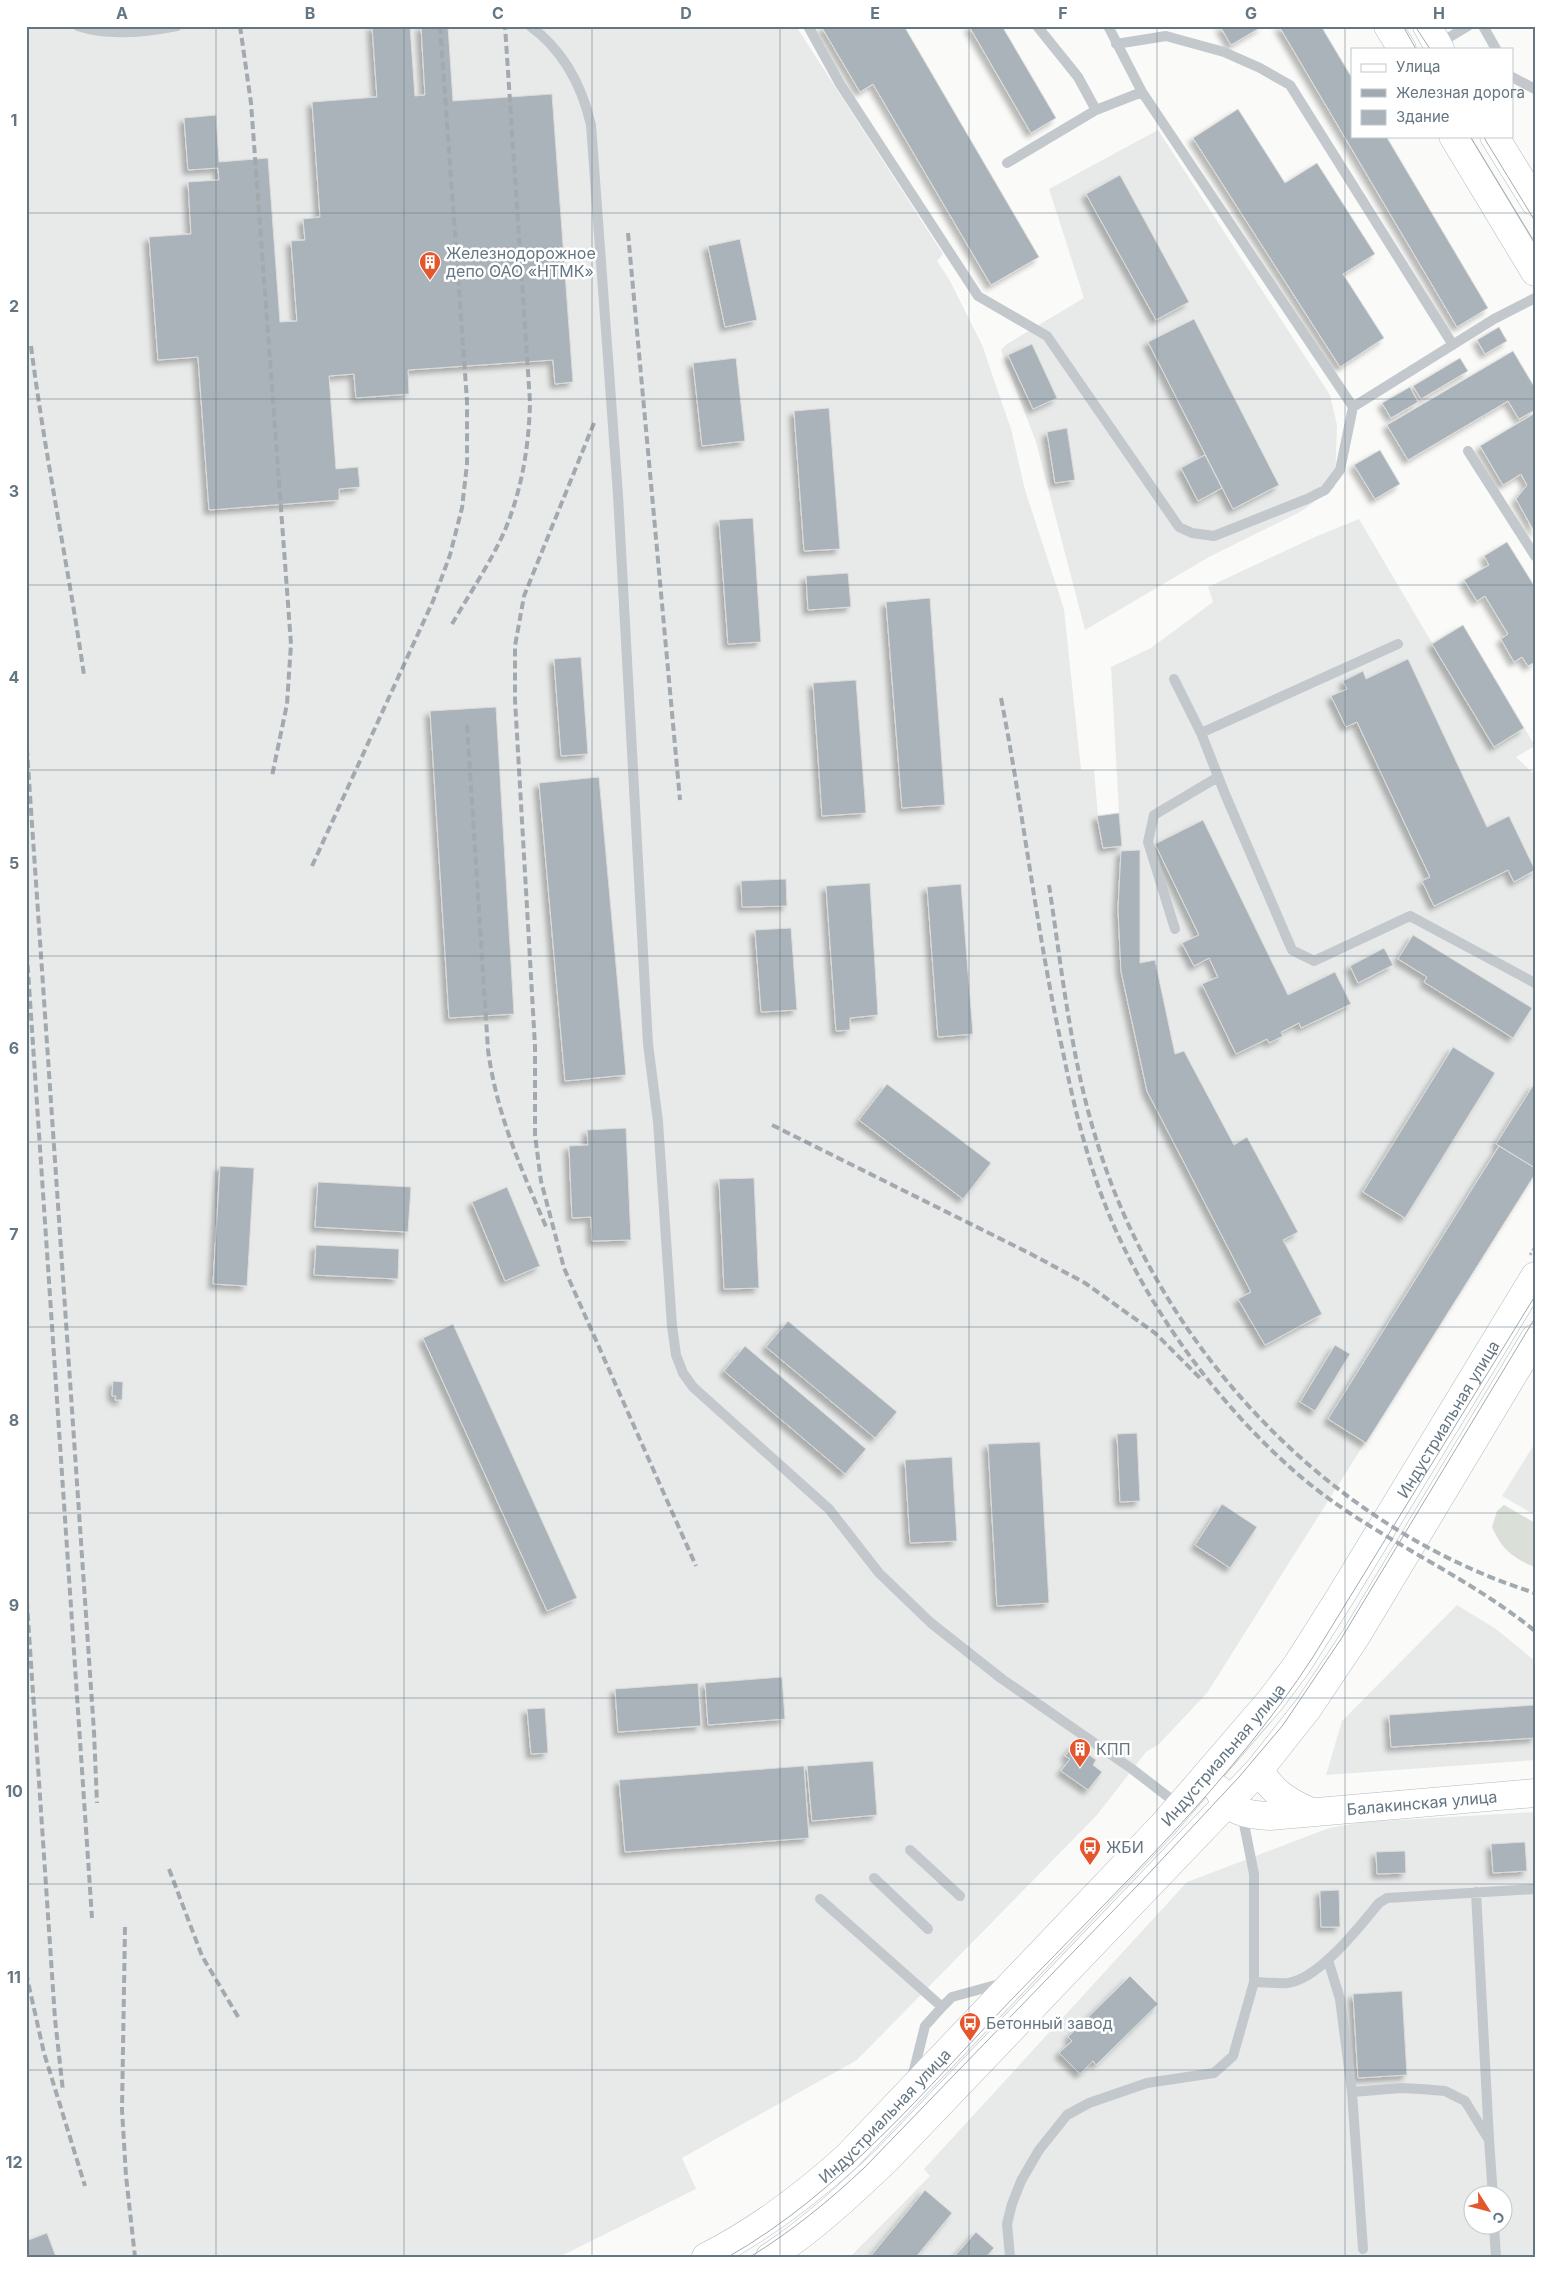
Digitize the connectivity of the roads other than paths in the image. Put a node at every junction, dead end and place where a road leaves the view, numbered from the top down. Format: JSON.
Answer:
{"nodes":[{"id":1,"x":78,"y":26,"type":"edge"},
{"id":2,"x":177,"y":26,"type":"edge"},
{"id":3,"x":530,"y":26,"type":"edge"},
{"id":4,"x":808,"y":26,"type":"edge"},
{"id":5,"x":1037,"y":26,"type":"edge"},
{"id":6,"x":1108,"y":26,"type":"edge"},
{"id":7,"x":1388,"y":26,"type":"edge"},
{"id":8,"x":1468,"y":26,"type":"edge"},
{"id":9,"x":1484,"y":26,"type":"edge"},
{"id":10,"x":1435,"y":40,"type":"edge"},
{"id":11,"x":1116,"y":44,"type":"junction"},
{"id":12,"x":1401,"y":48,"type":"edge"},
{"id":13,"x":1495,"y":48,"type":"edge"},
{"id":14,"x":1514,"y":78,"type":"edge"},
{"id":15,"x":1535,"y":89,"type":"edge"},
{"id":16,"x":1142,"y":92,"type":"junction"},
{"id":17,"x":1096,"y":110,"type":"junction"},
{"id":18,"x":1455,"y":138,"type":"edge"},
{"id":19,"x":1495,"y":138,"type":"edge"},
{"id":20,"x":1007,"y":163,"type":"dead end"},
{"id":21,"x":1535,"y":202,"type":"edge"},
{"id":22,"x":1535,"y":272,"type":"edge"},
{"id":23,"x":1535,"y":298,"type":"edge"},
{"id":24,"x":1453,"y":344,"type":"junction"},
{"id":25,"x":1354,"y":407,"type":"junction"},
{"id":26,"x":1468,"y":451,"type":"dead end"},
{"id":27,"x":1535,"y":556,"type":"edge"},
{"id":28,"x":1398,"y":644,"type":"dead end"},
{"id":29,"x":1174,"y":679,"type":"dead end"},
{"id":30,"x":1201,"y":733,"type":"junction"},
{"id":31,"x":1218,"y":777,"type":"junction"},
{"id":32,"x":1175,"y":929,"type":"dead end"},
{"id":33,"x":1535,"y":983,"type":"edge"},
{"id":34,"x":1535,"y":1276,"type":"edge"},
{"id":35,"x":1535,"y":1338,"type":"edge"},
{"id":36,"x":1242,"y":1735,"type":"junction"},
{"id":37,"x":1259,"y":1770,"type":"junction"},
{"id":38,"x":1535,"y":1793,"type":"edge"},
{"id":39,"x":1180,"y":1806,"type":"junction"},
{"id":40,"x":1234,"y":1809,"type":"junction"},
{"id":41,"x":1309,"y":1811,"type":"junction"},
{"id":42,"x":910,"y":1850,"type":"dead end"},
{"id":43,"x":874,"y":1878,"type":"dead end"},
{"id":44,"x":1535,"y":1889,"type":"edge"},
{"id":45,"x":1476,"y":1892,"type":"junction"},
{"id":46,"x":960,"y":1896,"type":"dead end"},
{"id":47,"x":820,"y":1899,"type":"dead end"},
{"id":48,"x":928,"y":1929,"type":"dead end"},
{"id":49,"x":1328,"y":1960,"type":"junction"},
{"id":50,"x":1013,"y":1980,"type":"junction"},
{"id":51,"x":1254,"y":1982,"type":"junction"},
{"id":52,"x":942,"y":2007,"type":"junction"},
{"id":53,"x":910,"y":2090,"type":"junction"},
{"id":54,"x":1352,"y":2092,"type":"junction"},
{"id":55,"x":1489,"y":2140,"type":"junction"},
{"id":56,"x":1492,"y":2186,"type":"edge"},
{"id":57,"x":1495,"y":2236,"type":"edge"},
{"id":58,"x":1362,"y":2249,"type":"dead end"},
{"id":59,"x":706,"y":2257,"type":"edge"},
{"id":60,"x":770,"y":2257,"type":"edge"},
{"id":61,"x":1010,"y":2257,"type":"edge"},
{"id":62,"x":1496,"y":2257,"type":"edge"}],
"edges":[{"from":1,"to":2,"type":"lane"},
{"from":3,"to":39,"type":"lane"},
{"from":4,"to":25,"type":"lane"},
{"from":5,"to":17,"type":"lane"},
{"from":6,"to":11,"type":"lane"},
{"from":7,"to":12,"type":"main road"},
{"from":8,"to":10,"type":"lane"},
{"from":9,"to":13,"type":"lane"},
{"from":11,"to":16,"type":"lane"},
{"from":11,"to":24,"type":"lane"},
{"from":14,"to":15,"type":"lane"},
{"from":16,"to":17,"type":"lane"},
{"from":16,"to":25,"type":"lane"},
{"from":17,"to":20,"type":"lane"},
{"from":18,"to":22,"type":"main road"},
{"from":19,"to":21,"type":"main road"},
{"from":23,"to":24,"type":"lane"},
{"from":24,"to":25,"type":"lane"},
{"from":26,"to":27,"type":"lane"},
{"from":28,"to":30,"type":"lane"},
{"from":29,"to":30,"type":"lane"},
{"from":30,"to":31,"type":"lane"},
{"from":31,"to":32,"type":"lane"},
{"from":31,"to":33,"type":"lane"},
{"from":34,"to":36,"type":"main road","name":"Индустриальная улица"},
{"from":35,"to":37,"type":"main road","name":"Индустриальная улица"},
{"from":36,"to":39,"type":"main road","name":"Индустриальная улица"},
{"from":36,"to":40,"type":"main road"},
{"from":37,"to":40,"type":"main road","name":"Индустриальная улица"},
{"from":37,"to":41,"type":"main road"},
{"from":38,"to":41,"type":"main road","name":"Балакинская улица"},
{"from":39,"to":50,"type":"main road","name":"Индустриальная улица"},
{"from":40,"to":41,"type":"main road","name":"Балакинская улица"},
{"from":40,"to":51,"type":"lane"},
{"from":40,"to":60,"type":"main road","name":"Индустриальная улица"},
{"from":42,"to":46,"type":"lane"},
{"from":43,"to":48,"type":"lane"},
{"from":44,"to":45,"type":"lane"},
{"from":45,"to":49,"type":"lane"},
{"from":45,"to":55,"type":"lane"},
{"from":47,"to":52,"type":"lane"},
{"from":49,"to":51,"type":"lane"},
{"from":49,"to":54,"type":"lane"},
{"from":50,"to":52,"type":"lane"},
{"from":50,"to":53,"type":"main road","name":"Индустриальная улица"},
{"from":51,"to":61,"type":"lane"},
{"from":52,"to":53,"type":"lane"},
{"from":53,"to":59,"type":"main road","name":"Индустриальная улица"},
{"from":54,"to":55,"type":"lane"},
{"from":54,"to":58,"type":"lane"},
{"from":55,"to":56,"type":"lane"},
{"from":57,"to":62,"type":"lane"}]}
